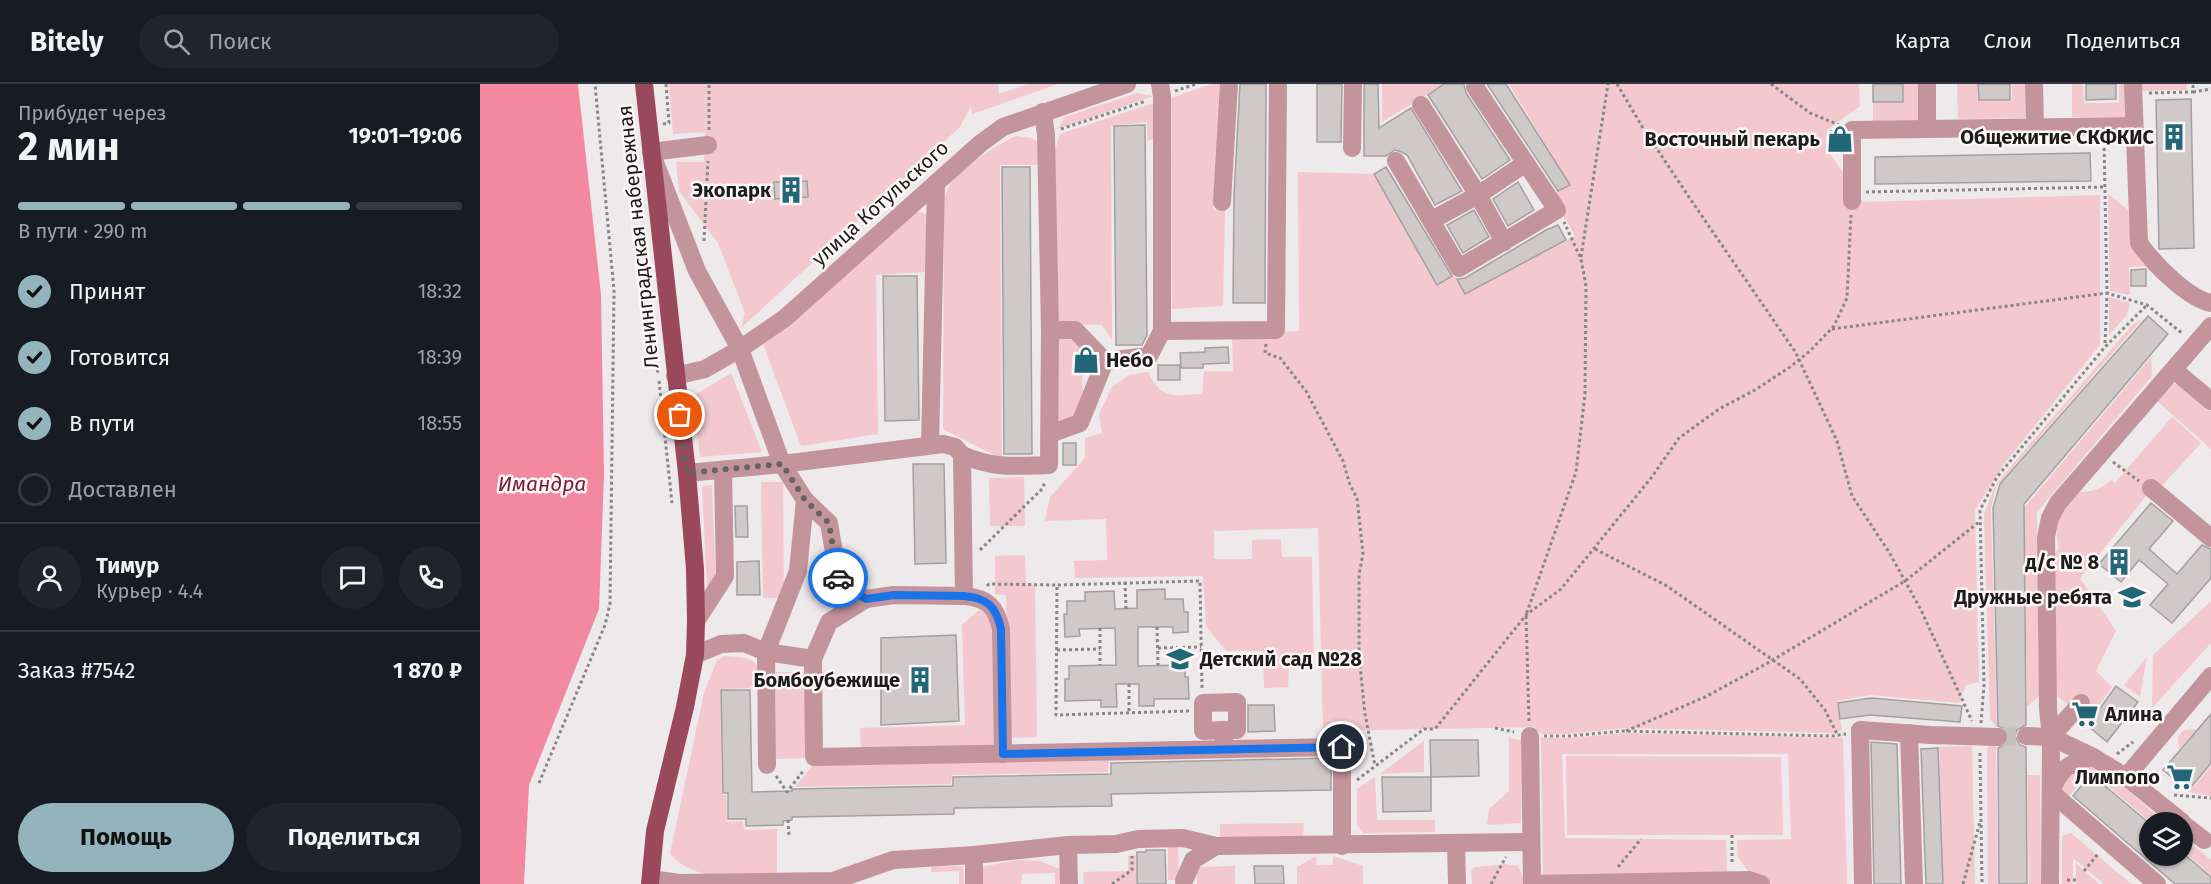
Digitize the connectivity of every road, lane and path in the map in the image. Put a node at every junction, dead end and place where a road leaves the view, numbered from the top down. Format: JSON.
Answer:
{"nodes":[{"id":1,"x":595,"y":84,"type":"edge"},
{"id":2,"x":644,"y":84,"type":"edge"},
{"id":3,"x":709,"y":84,"type":"edge"},
{"id":4,"x":1127,"y":84,"type":"edge"},
{"id":5,"x":1196,"y":84,"type":"edge"},
{"id":6,"x":1229,"y":84,"type":"edge"},
{"id":7,"x":1278,"y":84,"type":"edge"},
{"id":8,"x":1353,"y":84,"type":"edge"},
{"id":9,"x":1476,"y":84,"type":"edge"},
{"id":10,"x":1608,"y":84,"type":"edge"},
{"id":11,"x":1617,"y":84,"type":"edge"},
{"id":12,"x":1772,"y":84,"type":"edge"},
{"id":13,"x":1927,"y":84,"type":"edge"},
{"id":14,"x":2034,"y":84,"type":"edge"},
{"id":15,"x":2193,"y":84,"type":"edge"},
{"id":16,"x":2140,"y":88,"type":"edge"},
{"id":17,"x":2211,"y":89,"type":"edge"},
{"id":18,"x":1161,"y":90,"type":"edge"},
{"id":19,"x":2193,"y":92,"type":"junction"},
{"id":20,"x":1421,"y":105,"type":"dead end"},
{"id":21,"x":1043,"y":112,"type":"junction"},
{"id":22,"x":2103,"y":126,"type":"junction"},
{"id":23,"x":2134,"y":126,"type":"junction"},
{"id":24,"x":2035,"y":127,"type":"junction"},
{"id":25,"x":1927,"y":128,"type":"junction"},
{"id":26,"x":1852,"y":130,"type":"junction"},
{"id":27,"x":1046,"y":135,"type":"junction"},
{"id":28,"x":708,"y":146,"type":"junction"},
{"id":29,"x":1352,"y":148,"type":"dead end"},
{"id":30,"x":651,"y":152,"type":"junction"},
{"id":31,"x":1396,"y":161,"type":"dead end"},
{"id":32,"x":1526,"y":163,"type":"junction"},
{"id":33,"x":936,"y":183,"type":"junction"},
{"id":34,"x":2104,"y":187,"type":"junction"},
{"id":35,"x":1478,"y":195,"type":"junction"},
{"id":36,"x":1852,"y":197,"type":"junction"},
{"id":37,"x":1222,"y":202,"type":"dead end"},
{"id":38,"x":1557,"y":210,"type":"junction"},
{"id":39,"x":1432,"y":220,"type":"junction"},
{"id":40,"x":703,"y":242,"type":"dead end"},
{"id":41,"x":1504,"y":242,"type":"junction"},
{"id":42,"x":1581,"y":259,"type":"junction"},
{"id":43,"x":2107,"y":293,"type":"junction"},
{"id":44,"x":2211,"y":303,"type":"edge"},
{"id":45,"x":650,"y":305,"type":"dead end"},
{"id":46,"x":2146,"y":305,"type":"junction"},
{"id":47,"x":2211,"y":326,"type":"edge"},
{"id":48,"x":1831,"y":329,"type":"junction"},
{"id":49,"x":1050,"y":330,"type":"junction"},
{"id":50,"x":1266,"y":330,"type":"junction"},
{"id":51,"x":1162,"y":331,"type":"junction"},
{"id":52,"x":2196,"y":345,"type":"junction"},
{"id":53,"x":2105,"y":347,"type":"junction"},
{"id":54,"x":740,"y":349,"type":"junction"},
{"id":55,"x":1799,"y":360,"type":"junction"},
{"id":56,"x":1105,"y":361,"type":"junction"},
{"id":57,"x":2175,"y":370,"type":"junction"},
{"id":58,"x":675,"y":376,"type":"junction"},
{"id":59,"x":2211,"y":401,"type":"edge"},
{"id":60,"x":1050,"y":434,"type":"junction"},
{"id":61,"x":930,"y":445,"type":"junction"},
{"id":62,"x":2102,"y":453,"type":"junction"},
{"id":63,"x":962,"y":455,"type":"junction"},
{"id":64,"x":782,"y":464,"type":"junction"},
{"id":65,"x":1049,"y":465,"type":"junction"},
{"id":66,"x":723,"y":470,"type":"junction"},
{"id":67,"x":687,"y":473,"type":"junction"},
{"id":68,"x":2151,"y":488,"type":"joint"},
{"id":69,"x":805,"y":500,"type":"junction"},
{"id":70,"x":673,"y":514,"type":"dead end"},
{"id":71,"x":1980,"y":521,"type":"junction"},
{"id":72,"x":2211,"y":538,"type":"edge"},
{"id":73,"x":1595,"y":549,"type":"junction"},
{"id":74,"x":964,"y":566,"type":"junction"},
{"id":75,"x":1905,"y":581,"type":"junction"},
{"id":76,"x":1125,"y":582,"type":"junction"},
{"id":77,"x":1057,"y":585,"type":"junction"},
{"id":78,"x":970,"y":596,"type":"junction"},
{"id":79,"x":866,"y":599,"type":"junction"},
{"id":80,"x":1126,"y":609,"type":"dead end"},
{"id":81,"x":1526,"y":615,"type":"junction"},
{"id":82,"x":696,"y":621,"type":"junction"},
{"id":83,"x":1157,"y":627,"type":"dead end"},
{"id":84,"x":1100,"y":628,"type":"dead end"},
{"id":85,"x":1202,"y":647,"type":"junction"},
{"id":86,"x":1158,"y":648,"type":"junction"},
{"id":87,"x":1056,"y":650,"type":"junction"},
{"id":88,"x":1100,"y":650,"type":"junction"},
{"id":89,"x":766,"y":652,"type":"junction"},
{"id":90,"x":695,"y":655,"type":"junction"},
{"id":91,"x":813,"y":659,"type":"junction"},
{"id":92,"x":1772,"y":660,"type":"junction"},
{"id":93,"x":1100,"y":665,"type":"dead end"},
{"id":94,"x":1158,"y":665,"type":"dead end"},
{"id":95,"x":2211,"y":676,"type":"edge"},
{"id":96,"x":1128,"y":684,"type":"dead end"},
{"id":97,"x":2081,"y":703,"type":"dead end"},
{"id":98,"x":1203,"y":707,"type":"junction"},
{"id":99,"x":1129,"y":713,"type":"junction"},
{"id":100,"x":1495,"y":728,"type":"dead end"},
{"id":101,"x":1224,"y":730,"type":"junction"},
{"id":102,"x":1860,"y":730,"type":"junction"},
{"id":103,"x":1626,"y":731,"type":"junction"},
{"id":104,"x":1909,"y":733,"type":"junction"},
{"id":105,"x":1530,"y":736,"type":"junction"},
{"id":106,"x":1838,"y":736,"type":"junction"},
{"id":107,"x":1979,"y":736,"type":"junction"},
{"id":108,"x":2026,"y":736,"type":"tunnel mouth"},
{"id":109,"x":1998,"y":737,"type":"tunnel mouth"},
{"id":110,"x":2051,"y":737,"type":"junction"},
{"id":111,"x":1224,"y":749,"type":"junction"},
{"id":112,"x":1003,"y":754,"type":"junction"},
{"id":113,"x":814,"y":757,"type":"junction"},
{"id":114,"x":2093,"y":757,"type":"junction"},
{"id":115,"x":768,"y":765,"type":"dead end"},
{"id":116,"x":1375,"y":766,"type":"junction"},
{"id":117,"x":2126,"y":777,"type":"junction"},
{"id":118,"x":539,"y":783,"type":"dead end"},
{"id":119,"x":788,"y":792,"type":"dead end"},
{"id":120,"x":1342,"y":792,"type":"junction"},
{"id":121,"x":2051,"y":792,"type":"junction"},
{"id":122,"x":2163,"y":794,"type":"dead end"},
{"id":123,"x":2211,"y":798,"type":"edge"},
{"id":124,"x":2170,"y":812,"type":"edge"},
{"id":125,"x":1981,"y":818,"type":"junction"},
{"id":126,"x":788,"y":820,"type":"dead end"},
{"id":127,"x":2193,"y":829,"type":"edge"},
{"id":128,"x":789,"y":835,"type":"dead end"},
{"id":129,"x":1732,"y":835,"type":"dead end"},
{"id":130,"x":1183,"y":838,"type":"junction"},
{"id":131,"x":1641,"y":839,"type":"dead end"},
{"id":132,"x":2209,"y":839,"type":"edge"},
{"id":133,"x":2108,"y":841,"type":"junction"},
{"id":134,"x":1523,"y":842,"type":"junction"},
{"id":135,"x":1456,"y":843,"type":"junction"},
{"id":136,"x":1068,"y":845,"type":"junction"},
{"id":137,"x":1216,"y":846,"type":"junction"},
{"id":138,"x":1341,"y":846,"type":"junction"},
{"id":139,"x":1132,"y":850,"type":"dead end"},
{"id":140,"x":974,"y":855,"type":"junction"},
{"id":141,"x":2084,"y":871,"type":"dead end"},
{"id":142,"x":1732,"y":880,"type":"junction"},
{"id":143,"x":650,"y":881,"type":"edge"},
{"id":144,"x":833,"y":882,"type":"edge"},
{"id":145,"x":1184,"y":882,"type":"edge"},
{"id":146,"x":740,"y":883,"type":"edge"},
{"id":147,"x":1606,"y":883,"type":"edge"},
{"id":148,"x":974,"y":884,"type":"edge"},
{"id":149,"x":1069,"y":884,"type":"edge"},
{"id":150,"x":1112,"y":884,"type":"edge"},
{"id":151,"x":1457,"y":884,"type":"edge"},
{"id":152,"x":1491,"y":884,"type":"edge"},
{"id":153,"x":1761,"y":884,"type":"edge"},
{"id":154,"x":1863,"y":884,"type":"edge"},
{"id":155,"x":1914,"y":884,"type":"edge"},
{"id":156,"x":1964,"y":884,"type":"edge"},
{"id":157,"x":1982,"y":884,"type":"edge"},
{"id":158,"x":2050,"y":884,"type":"edge"},
{"id":159,"x":2157,"y":884,"type":"edge"}],
"edges":[{"from":1,"to":118,"type":"path"},
{"from":2,"to":30,"type":"main road","name":"Ленинградская набережная"},
{"from":3,"to":28,"type":"path"},
{"from":4,"to":21,"type":"street","name":"улица Котульского"},
{"from":5,"to":18,"type":"path"},
{"from":6,"to":37,"type":"street"},
{"from":7,"to":50,"type":"street"},
{"from":8,"to":29,"type":"street"},
{"from":9,"to":32,"type":"street"},
{"from":10,"to":42,"type":"path"},
{"from":11,"to":55,"type":"path"},
{"from":12,"to":26,"type":"path"},
{"from":13,"to":25,"type":"street"},
{"from":14,"to":24,"type":"street"},
{"from":15,"to":19,"type":"path"},
{"from":16,"to":19,"type":"path"},
{"from":16,"to":23,"type":"street"},
{"from":17,"to":19,"type":"path"},
{"from":18,"to":27,"type":"path"},
{"from":18,"to":51,"type":"street"},
{"from":20,"to":35,"type":"street"},
{"from":21,"to":27,"type":"street"},
{"from":21,"to":33,"type":"street","name":"улица Котульского"},
{"from":22,"to":23,"type":"street"},
{"from":22,"to":24,"type":"street"},
{"from":22,"to":34,"type":"path"},
{"from":23,"to":44,"type":"street"},
{"from":24,"to":25,"type":"street"},
{"from":25,"to":26,"type":"street"},
{"from":26,"to":36,"type":"street"},
{"from":27,"to":49,"type":"street"},
{"from":28,"to":30,"type":"street"},
{"from":28,"to":40,"type":"path"},
{"from":30,"to":54,"type":"street"},
{"from":30,"to":58,"type":"main road","name":"Ленинградская набережная"},
{"from":31,"to":39,"type":"street"},
{"from":32,"to":35,"type":"street"},
{"from":32,"to":38,"type":"street"},
{"from":33,"to":54,"type":"street","name":"улица Котульского"},
{"from":33,"to":61,"type":"street"},
{"from":34,"to":36,"type":"path"},
{"from":34,"to":43,"type":"path"},
{"from":35,"to":39,"type":"street"},
{"from":35,"to":41,"type":"street"},
{"from":36,"to":48,"type":"path"},
{"from":38,"to":41,"type":"street"},
{"from":38,"to":42,"type":"path"},
{"from":39,"to":41,"type":"street"},
{"from":42,"to":81,"type":"path"},
{"from":43,"to":46,"type":"path"},
{"from":43,"to":48,"type":"path"},
{"from":43,"to":53,"type":"path"},
{"from":45,"to":70,"type":"path"},
{"from":46,"to":52,"type":"path"},
{"from":46,"to":53,"type":"path"},
{"from":47,"to":52,"type":"street"},
{"from":48,"to":55,"type":"path"},
{"from":49,"to":56,"type":"street"},
{"from":49,"to":60,"type":"street"},
{"from":50,"to":51,"type":"street"},
{"from":50,"to":116,"type":"path"},
{"from":51,"to":56,"type":"street"},
{"from":52,"to":57,"type":"street"},
{"from":53,"to":71,"type":"path"},
{"from":54,"to":58,"type":"street","name":"улица Котульского"},
{"from":54,"to":64,"type":"street"},
{"from":55,"to":73,"type":"path"},
{"from":55,"to":75,"type":"path"},
{"from":56,"to":60,"type":"street"},
{"from":57,"to":59,"type":"street"},
{"from":57,"to":62,"type":"street"},
{"from":58,"to":67,"type":"main road","name":"Ленинградская набережная"},
{"from":60,"to":65,"type":"street"},
{"from":61,"to":63,"type":"street"},
{"from":61,"to":64,"type":"street"},
{"from":62,"to":68,"type":"path"},
{"from":62,"to":110,"type":"street"},
{"from":63,"to":65,"type":"street"},
{"from":63,"to":74,"type":"street"},
{"from":64,"to":66,"type":"street"},
{"from":64,"to":69,"type":"street"},
{"from":65,"to":74,"type":"path"},
{"from":66,"to":67,"type":"street"},
{"from":66,"to":82,"type":"street"},
{"from":67,"to":82,"type":"main road","name":"Ленинградская набережная"},
{"from":68,"to":72,"type":"street"},
{"from":69,"to":79,"type":"street"},
{"from":69,"to":89,"type":"street"},
{"from":71,"to":75,"type":"path"},
{"from":71,"to":107,"type":"path"},
{"from":73,"to":81,"type":"path"},
{"from":73,"to":92,"type":"path"},
{"from":74,"to":78,"type":"street"},
{"from":75,"to":92,"type":"path"},
{"from":75,"to":107,"type":"path"},
{"from":76,"to":77,"type":"path"},
{"from":76,"to":80,"type":"path"},
{"from":76,"to":85,"type":"path"},
{"from":77,"to":78,"type":"path"},
{"from":77,"to":87,"type":"path"},
{"from":78,"to":79,"type":"street"},
{"from":78,"to":112,"type":"street"},
{"from":79,"to":91,"type":"street"},
{"from":81,"to":105,"type":"path"},
{"from":81,"to":116,"type":"path"},
{"from":82,"to":90,"type":"main road","name":"Ленинградская набережная"},
{"from":83,"to":86,"type":"path"},
{"from":84,"to":88,"type":"path"},
{"from":85,"to":86,"type":"path"},
{"from":85,"to":98,"type":"path"},
{"from":86,"to":94,"type":"path"},
{"from":87,"to":88,"type":"path"},
{"from":87,"to":99,"type":"path"},
{"from":88,"to":93,"type":"path"},
{"from":89,"to":90,"type":"street"},
{"from":89,"to":91,"type":"street"},
{"from":89,"to":115,"type":"street"},
{"from":90,"to":143,"type":"main road","name":"Ленинградская набережная"},
{"from":91,"to":113,"type":"street"},
{"from":92,"to":103,"type":"path"},
{"from":92,"to":106,"type":"path"},
{"from":95,"to":117,"type":"street"},
{"from":96,"to":99,"type":"path"},
{"from":97,"to":110,"type":"street"},
{"from":98,"to":99,"type":"path"},
{"from":98,"to":101,"type":"street"},
{"from":98,"to":101,"type":"street"},
{"from":100,"to":105,"type":"path"},
{"from":101,"to":111,"type":"street"},
{"from":102,"to":104,"type":"street"},
{"from":102,"to":106,"type":"path"},
{"from":102,"to":154,"type":"street"},
{"from":103,"to":105,"type":"path"},
{"from":103,"to":106,"type":"path"},
{"from":104,"to":107,"type":"street"},
{"from":104,"to":155,"type":"street"},
{"from":105,"to":134,"type":"street"},
{"from":107,"to":109,"type":"street"},
{"from":107,"to":125,"type":"path"},
{"from":108,"to":110,"type":"street"},
{"from":110,"to":114,"type":"street"},
{"from":110,"to":121,"type":"street"},
{"from":111,"to":112,"type":"street"},
{"from":111,"to":120,"type":"street"},
{"from":112,"to":113,"type":"street"},
{"from":113,"to":119,"type":"path"},
{"from":114,"to":117,"type":"street"},
{"from":114,"to":121,"type":"street"},
{"from":116,"to":120,"type":"path"},
{"from":117,"to":124,"type":"street"},
{"from":120,"to":138,"type":"street"},
{"from":121,"to":133,"type":"street"},
{"from":121,"to":158,"type":"street"},
{"from":122,"to":123,"type":"path"},
{"from":125,"to":156,"type":"path"},
{"from":125,"to":157,"type":"path"},
{"from":126,"to":128,"type":"path"},
{"from":127,"to":132,"type":"street"},
{"from":129,"to":142,"type":"path"},
{"from":130,"to":136,"type":"street"},
{"from":130,"to":137,"type":"street"},
{"from":130,"to":145,"type":"street"},
{"from":131,"to":147,"type":"path"},
{"from":133,"to":141,"type":"path"},
{"from":133,"to":159,"type":"street"},
{"from":134,"to":135,"type":"street"},
{"from":134,"to":147,"type":"street"},
{"from":134,"to":152,"type":"path"},
{"from":135,"to":138,"type":"street"},
{"from":135,"to":151,"type":"street"},
{"from":136,"to":140,"type":"street"},
{"from":136,"to":149,"type":"street"},
{"from":137,"to":138,"type":"street"},
{"from":137,"to":145,"type":"street"},
{"from":139,"to":150,"type":"path"},
{"from":140,"to":144,"type":"street"},
{"from":140,"to":148,"type":"street"},
{"from":142,"to":147,"type":"street"},
{"from":142,"to":153,"type":"street"},
{"from":143,"to":146,"type":"street"},
{"from":144,"to":146,"type":"street"}]}
